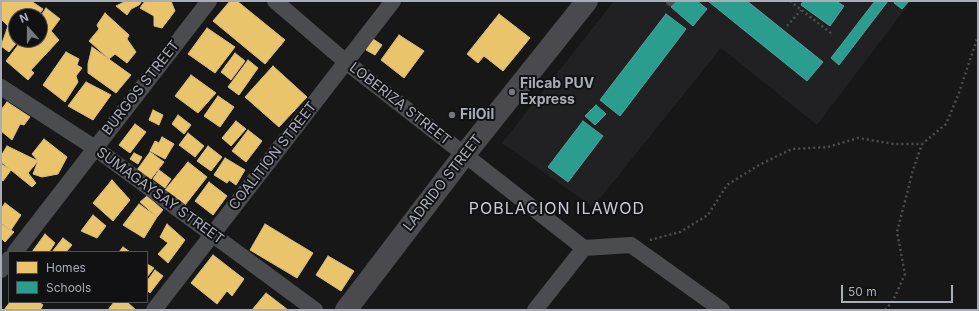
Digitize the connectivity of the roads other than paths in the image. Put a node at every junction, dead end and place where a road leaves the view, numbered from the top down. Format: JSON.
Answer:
{"nodes":[{"id":1,"x":209,"y":1,"type":"edge"},
{"id":2,"x":275,"y":1,"type":"edge"},
{"id":3,"x":393,"y":1,"type":"edge"},
{"id":4,"x":587,"y":1,"type":"edge"},
{"id":5,"x":346,"y":62,"type":"junction"},
{"id":6,"x":1,"y":87,"type":"edge"},
{"id":7,"x":95,"y":148,"type":"junction"},
{"id":8,"x":464,"y":154,"type":"junction"},
{"id":9,"x":212,"y":235,"type":"junction"},
{"id":10,"x":584,"y":248,"type":"junction"},
{"id":11,"x":16,"y":251,"type":"edge"},
{"id":12,"x":8,"y":260,"type":"edge"},
{"id":13,"x":1,"y":270,"type":"edge"},
{"id":14,"x":154,"y":310,"type":"edge"},
{"id":15,"x":314,"y":310,"type":"edge"},
{"id":16,"x":346,"y":310,"type":"edge"},
{"id":17,"x":535,"y":310,"type":"edge"},
{"id":18,"x":722,"y":310,"type":"edge"}],
"edges":[{"from":1,"to":7,"type":"street","name":"BURGOS STREET"},
{"from":2,"to":5,"type":"street","name":"LOBERIZA STREET"},
{"from":3,"to":5,"type":"street","name":"COALITION STREET"},
{"from":4,"to":8,"type":"main road","name":"LADRIDO STREET"},
{"from":5,"to":8,"type":"street","name":"LOBERIZA STREET"},
{"from":5,"to":9,"type":"street","name":"COALITION STREET"},
{"from":6,"to":7,"type":"street","name":"SUMAGAYSAY STREET"},
{"from":7,"to":9,"type":"street","name":"SUMAGAYSAY STREET"},
{"from":7,"to":11,"type":"street","name":"BURGOS STREET"},
{"from":8,"to":10,"type":"street","name":"LOBERIZA STREET"},
{"from":8,"to":16,"type":"main road","name":"LADRIDO STREET"},
{"from":9,"to":14,"type":"street","name":"COALITION STREET"},
{"from":9,"to":15,"type":"street","name":"SUMAGAYSAY STREET"},
{"from":10,"to":17,"type":"street"},
{"from":10,"to":18,"type":"street"},
{"from":12,"to":13,"type":"street"}]}
